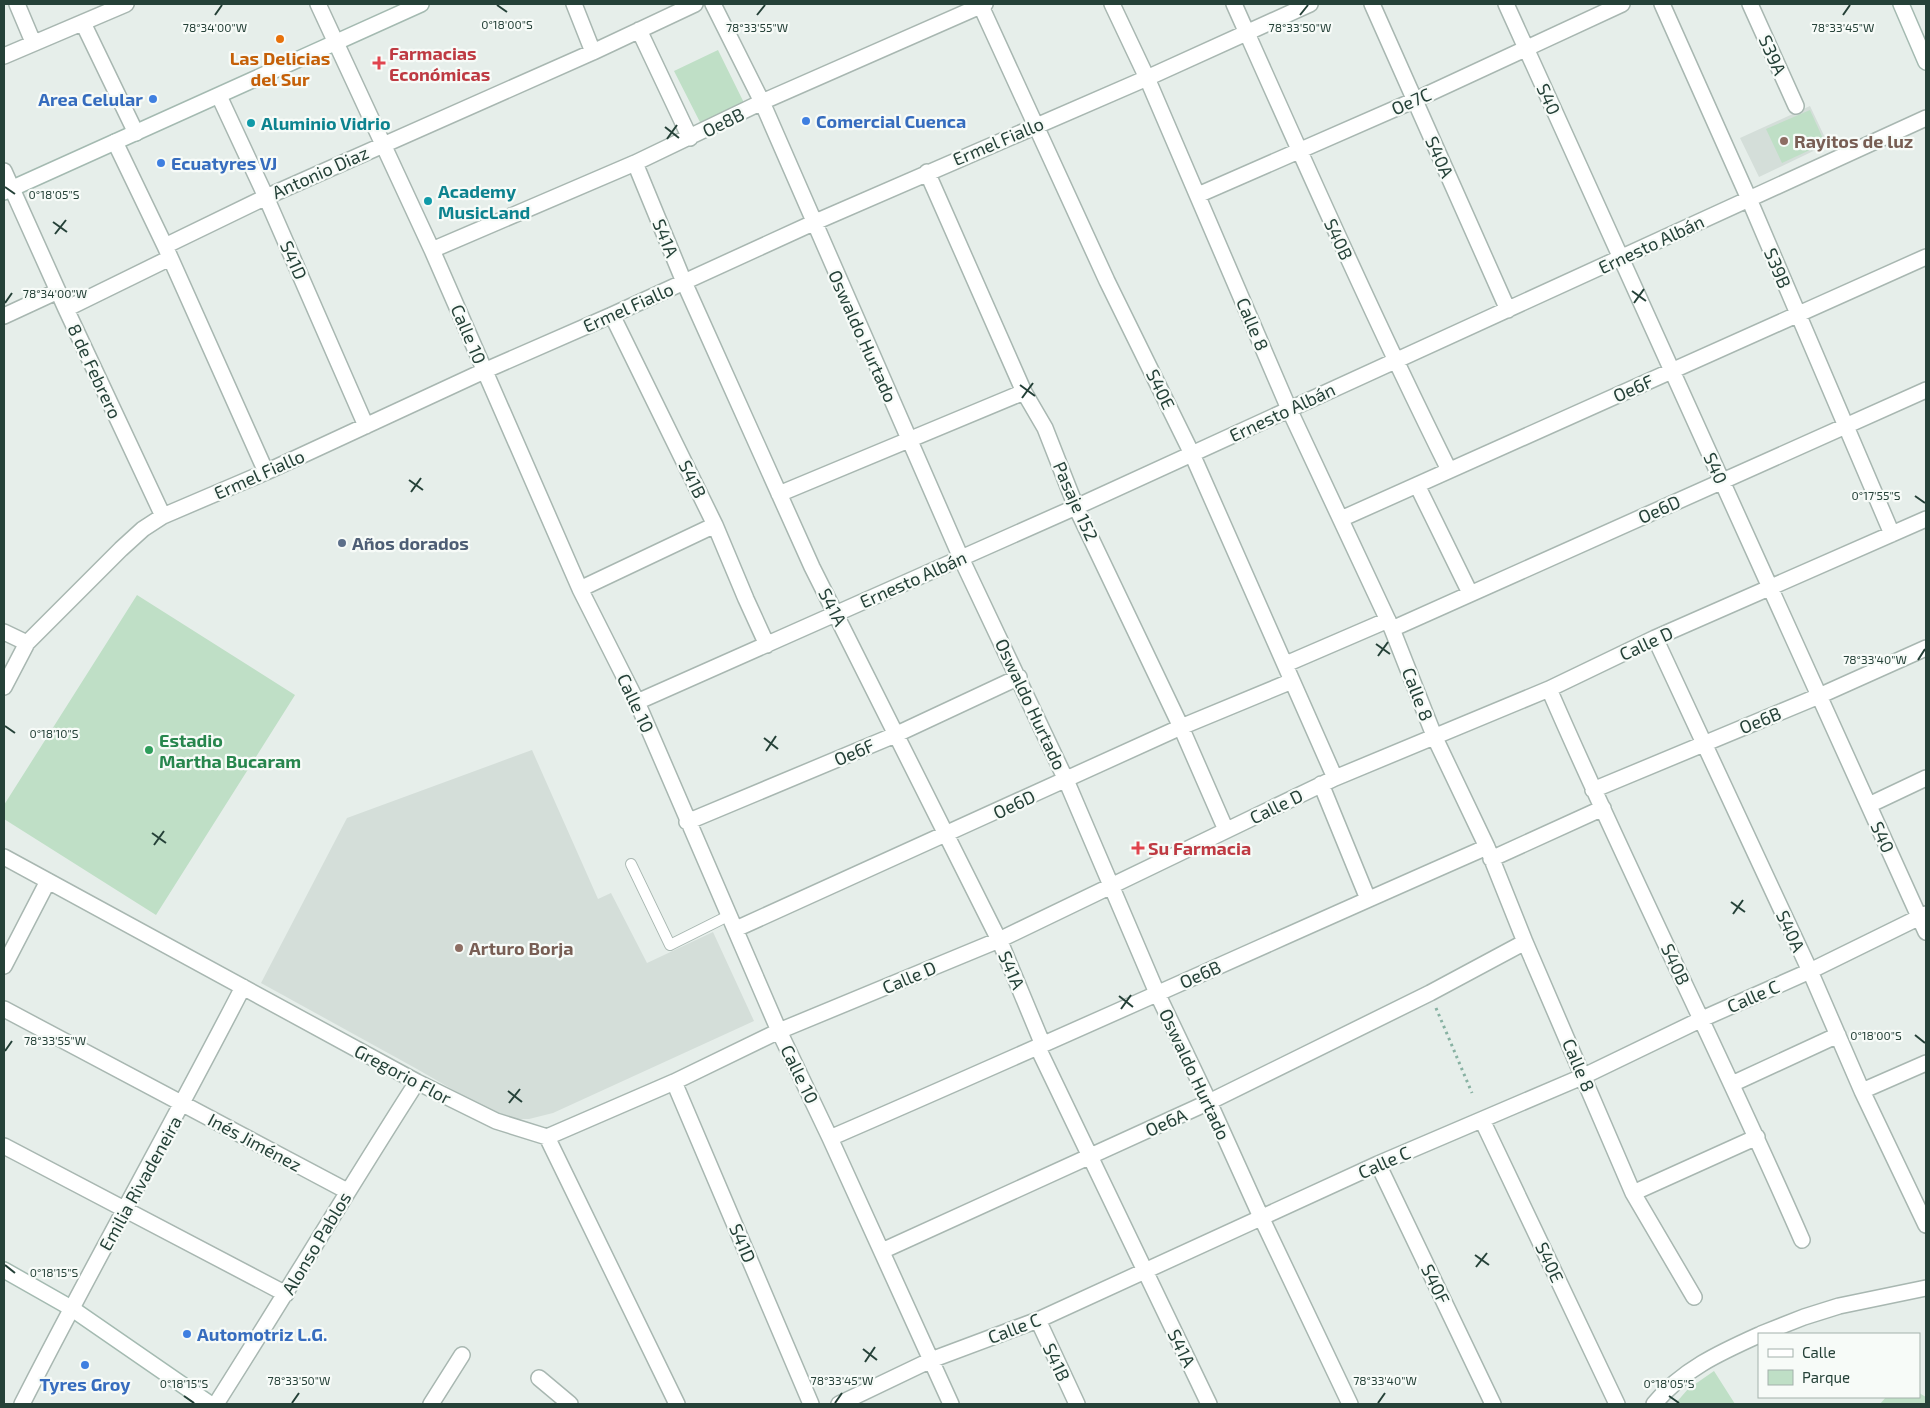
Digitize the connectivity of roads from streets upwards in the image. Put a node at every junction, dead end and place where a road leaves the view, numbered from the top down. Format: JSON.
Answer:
{"nodes":[{"id":1,"x":16,"y":4,"type":"edge"},
{"id":2,"x":126,"y":4,"type":"edge"},
{"id":3,"x":318,"y":4,"type":"edge"},
{"id":4,"x":421,"y":4,"type":"edge"},
{"id":5,"x":574,"y":4,"type":"edge"},
{"id":6,"x":695,"y":4,"type":"edge"},
{"id":7,"x":713,"y":4,"type":"edge"},
{"id":8,"x":982,"y":4,"type":"edge"},
{"id":9,"x":1112,"y":4,"type":"edge"},
{"id":10,"x":1234,"y":4,"type":"edge"},
{"id":11,"x":1310,"y":4,"type":"edge"},
{"id":12,"x":1372,"y":4,"type":"edge"},
{"id":13,"x":1506,"y":4,"type":"edge"},
{"id":14,"x":1622,"y":4,"type":"edge"},
{"id":15,"x":1662,"y":4,"type":"edge"},
{"id":16,"x":1750,"y":4,"type":"edge"},
{"id":17,"x":1901,"y":4,"type":"edge"},
{"id":18,"x":83,"y":23,"type":"junction"},
{"id":19,"x":639,"y":30,"type":"junction"},
{"id":20,"x":1247,"y":33,"type":"junction"},
{"id":21,"x":33,"y":42,"type":"junction"},
{"id":22,"x":336,"y":43,"type":"junction"},
{"id":23,"x":1527,"y":48,"type":"junction"},
{"id":24,"x":593,"y":52,"type":"junction"},
{"id":25,"x":4,"y":56,"type":"edge"},
{"id":26,"x":1926,"y":62,"type":"edge"},
{"id":27,"x":1147,"y":78,"type":"junction"},
{"id":28,"x":219,"y":96,"type":"junction"},
{"id":29,"x":1415,"y":100,"type":"junction"},
{"id":30,"x":762,"y":102,"type":"junction"},
{"id":31,"x":1796,"y":106,"type":"dead end"},
{"id":32,"x":1926,"y":118,"type":"edge"},
{"id":33,"x":1036,"y":125,"type":"junction"},
{"id":34,"x":136,"y":133,"type":"junction"},
{"id":35,"x":690,"y":138,"type":"junction"},
{"id":36,"x":115,"y":142,"type":"junction"},
{"id":37,"x":384,"y":143,"type":"junction"},
{"id":38,"x":1298,"y":150,"type":"junction"},
{"id":39,"x":635,"y":163,"type":"junction"},
{"id":40,"x":4,"y":171,"type":"edge"},
{"id":41,"x":927,"y":172,"type":"junction"},
{"id":42,"x":8,"y":190,"type":"edge"},
{"id":43,"x":1198,"y":195,"type":"junction"},
{"id":44,"x":266,"y":197,"type":"junction"},
{"id":45,"x":1749,"y":199,"type":"junction"},
{"id":46,"x":813,"y":222,"type":"junction"},
{"id":47,"x":432,"y":250,"type":"junction"},
{"id":48,"x":167,"y":252,"type":"junction"},
{"id":49,"x":1926,"y":257,"type":"edge"},
{"id":50,"x":1620,"y":258,"type":"junction"},
{"id":51,"x":684,"y":282,"type":"junction"},
{"id":52,"x":58,"y":291,"type":"junction"},
{"id":53,"x":66,"y":309,"type":"junction"},
{"id":54,"x":1508,"y":310,"type":"junction"},
{"id":55,"x":612,"y":315,"type":"junction"},
{"id":56,"x":1798,"y":315,"type":"junction"},
{"id":57,"x":4,"y":316,"type":"edge"},
{"id":58,"x":1394,"y":360,"type":"junction"},
{"id":59,"x":484,"y":370,"type":"junction"},
{"id":60,"x":1671,"y":371,"type":"junction"},
{"id":61,"x":1926,"y":390,"type":"edge"},
{"id":62,"x":1024,"y":392,"type":"junction"},
{"id":63,"x":1289,"y":409,"type":"junction"},
{"id":64,"x":366,"y":426,"type":"junction"},
{"id":65,"x":1846,"y":426,"type":"junction"},
{"id":66,"x":909,"y":441,"type":"junction"},
{"id":67,"x":1192,"y":454,"type":"junction"},
{"id":68,"x":1449,"y":470,"type":"junction"},
{"id":69,"x":266,"y":472,"type":"junction"},
{"id":70,"x":1722,"y":481,"type":"junction"},
{"id":71,"x":1417,"y":485,"type":"junction"},
{"id":72,"x":779,"y":494,"type":"junction"},
{"id":73,"x":1076,"y":506,"type":"junction"},
{"id":74,"x":163,"y":516,"type":"junction"},
{"id":75,"x":1341,"y":519,"type":"junction"},
{"id":76,"x":1926,"y":519,"type":"edge"},
{"id":77,"x":715,"y":525,"type":"junction"},
{"id":78,"x":1892,"y":534,"type":"junction"},
{"id":79,"x":961,"y":558,"type":"junction"},
{"id":80,"x":1770,"y":587,"type":"junction"},
{"id":81,"x":580,"y":589,"type":"junction"},
{"id":82,"x":1470,"y":593,"type":"junction"},
{"id":83,"x":836,"y":612,"type":"junction"},
{"id":84,"x":1390,"y":624,"type":"junction"},
{"id":85,"x":4,"y":632,"type":"edge"},
{"id":86,"x":1655,"y":638,"type":"junction"},
{"id":87,"x":27,"y":644,"type":"junction"},
{"id":88,"x":767,"y":645,"type":"junction"},
{"id":89,"x":1926,"y":648,"type":"edge"},
{"id":90,"x":1286,"y":664,"type":"junction"},
{"id":91,"x":1019,"y":677,"type":"junction"},
{"id":92,"x":1292,"y":681,"type":"junction"},
{"id":93,"x":4,"y":687,"type":"edge"},
{"id":94,"x":1549,"y":689,"type":"junction"},
{"id":95,"x":1819,"y":696,"type":"junction"},
{"id":96,"x":637,"y":702,"type":"junction"},
{"id":97,"x":1181,"y":727,"type":"junction"},
{"id":98,"x":895,"y":735,"type":"junction"},
{"id":99,"x":1435,"y":738,"type":"junction"},
{"id":100,"x":1704,"y":743,"type":"junction"},
{"id":101,"x":1335,"y":778,"type":"junction"},
{"id":102,"x":1926,"y":778,"type":"edge"},
{"id":103,"x":1066,"y":780,"type":"junction"},
{"id":104,"x":1321,"y":784,"type":"junction"},
{"id":105,"x":1593,"y":790,"type":"junction"},
{"id":106,"x":1868,"y":805,"type":"junction"},
{"id":107,"x":1603,"y":808,"type":"junction"},
{"id":108,"x":687,"y":822,"type":"junction"},
{"id":109,"x":1226,"y":830,"type":"junction"},
{"id":110,"x":947,"y":835,"type":"junction"},
{"id":111,"x":1489,"y":853,"type":"junction"},
{"id":112,"x":4,"y":857,"type":"edge"},
{"id":113,"x":48,"y":881,"type":"junction"},
{"id":114,"x":1111,"y":886,"type":"junction"},
{"id":115,"x":1368,"y":899,"type":"junction"},
{"id":116,"x":1923,"y":916,"type":"edge"},
{"id":117,"x":733,"y":922,"type":"junction"},
{"id":118,"x":1926,"y":932,"type":"edge"},
{"id":119,"x":998,"y":940,"type":"junction"},
{"id":120,"x":1525,"y":942,"type":"junction"},
{"id":121,"x":4,"y":966,"type":"edge"},
{"id":122,"x":1810,"y":971,"type":"junction"},
{"id":123,"x":243,"y":987,"type":"junction"},
{"id":124,"x":1157,"y":993,"type":"junction"},
{"id":125,"x":4,"y":1009,"type":"edge"},
{"id":126,"x":1702,"y":1019,"type":"junction"},
{"id":127,"x":779,"y":1031,"type":"junction"},
{"id":128,"x":1838,"y":1035,"type":"junction"},
{"id":129,"x":1041,"y":1047,"type":"junction"},
{"id":130,"x":1926,"y":1063,"type":"edge"},
{"id":131,"x":1584,"y":1076,"type":"junction"},
{"id":132,"x":417,"y":1082,"type":"junction"},
{"id":133,"x":674,"y":1082,"type":"junction"},
{"id":134,"x":1732,"y":1084,"type":"junction"},
{"id":135,"x":1862,"y":1091,"type":"junction"},
{"id":136,"x":1209,"y":1102,"type":"junction"},
{"id":137,"x":183,"y":1104,"type":"junction"},
{"id":138,"x":1482,"y":1120,"type":"junction"},
{"id":139,"x":547,"y":1137,"type":"junction"},
{"id":140,"x":1757,"y":1137,"type":"junction"},
{"id":141,"x":830,"y":1138,"type":"junction"},
{"id":142,"x":4,"y":1146,"type":"edge"},
{"id":143,"x":1090,"y":1157,"type":"junction"},
{"id":144,"x":1378,"y":1164,"type":"junction"},
{"id":145,"x":347,"y":1191,"type":"junction"},
{"id":146,"x":1633,"y":1192,"type":"junction"},
{"id":147,"x":126,"y":1210,"type":"junction"},
{"id":148,"x":1260,"y":1217,"type":"junction"},
{"id":149,"x":1926,"y":1225,"type":"edge"},
{"id":150,"x":1802,"y":1240,"type":"dead end"},
{"id":151,"x":882,"y":1251,"type":"junction"},
{"id":152,"x":4,"y":1270,"type":"edge"},
{"id":153,"x":1145,"y":1270,"type":"junction"},
{"id":154,"x":1926,"y":1288,"type":"edge"},
{"id":155,"x":286,"y":1294,"type":"junction"},
{"id":156,"x":1694,"y":1297,"type":"dead end"},
{"id":157,"x":71,"y":1308,"type":"junction"},
{"id":158,"x":1038,"y":1320,"type":"junction"},
{"id":159,"x":1765,"y":1333,"type":"edge"},
{"id":160,"x":1758,"y":1336,"type":"edge"},
{"id":161,"x":462,"y":1355,"type":"dead end"},
{"id":162,"x":931,"y":1360,"type":"junction"},
{"id":163,"x":539,"y":1378,"type":"dead end"},
{"id":164,"x":22,"y":1404,"type":"edge"},
{"id":165,"x":210,"y":1404,"type":"edge"},
{"id":166,"x":216,"y":1404,"type":"edge"},
{"id":167,"x":431,"y":1404,"type":"edge"},
{"id":168,"x":570,"y":1404,"type":"edge"},
{"id":169,"x":677,"y":1404,"type":"edge"},
{"id":170,"x":811,"y":1404,"type":"edge"},
{"id":171,"x":839,"y":1404,"type":"edge"},
{"id":172,"x":951,"y":1404,"type":"edge"},
{"id":173,"x":1077,"y":1404,"type":"edge"},
{"id":174,"x":1209,"y":1404,"type":"edge"},
{"id":175,"x":1350,"y":1404,"type":"edge"},
{"id":176,"x":1493,"y":1404,"type":"edge"},
{"id":177,"x":1617,"y":1404,"type":"edge"},
{"id":178,"x":1654,"y":1404,"type":"edge"}],
"edges":[{"from":1,"to":21,"type":"street"},
{"from":2,"to":18,"type":"street"},
{"from":3,"to":22,"type":"street","name":"Calle 10"},
{"from":4,"to":22,"type":"street"},
{"from":5,"to":24,"type":"street"},
{"from":6,"to":19,"type":"street","name":"Antonio Diaz"},
{"from":7,"to":30,"type":"street","name":"Oswaldo Hurtado"},
{"from":8,"to":30,"type":"street","name":"Oe8B"},
{"from":8,"to":33,"type":"street","name":"S40E"},
{"from":9,"to":27,"type":"street","name":"Calle 8"},
{"from":10,"to":20,"type":"street","name":"S40B"},
{"from":11,"to":20,"type":"street","name":"Ermel Fiallo"},
{"from":12,"to":29,"type":"street","name":"S40A"},
{"from":13,"to":23,"type":"street","name":"S40"},
{"from":14,"to":23,"type":"street","name":"Oe7C"},
{"from":15,"to":45,"type":"street","name":"S39B"},
{"from":16,"to":31,"type":"street","name":"S39A"},
{"from":17,"to":26,"type":"street"},
{"from":18,"to":21,"type":"street"},
{"from":18,"to":34,"type":"street"},
{"from":19,"to":24,"type":"street","name":"Antonio Diaz"},
{"from":19,"to":35,"type":"street"},
{"from":20,"to":27,"type":"street","name":"Ermel Fiallo"},
{"from":20,"to":38,"type":"street","name":"S40B"},
{"from":21,"to":25,"type":"street"},
{"from":22,"to":28,"type":"street"},
{"from":22,"to":37,"type":"street","name":"Calle 10"},
{"from":23,"to":29,"type":"street","name":"Oe7C"},
{"from":23,"to":50,"type":"street","name":"S40"},
{"from":24,"to":37,"type":"street","name":"Antonio Diaz"},
{"from":27,"to":33,"type":"street","name":"Ermel Fiallo"},
{"from":27,"to":43,"type":"street","name":"Calle 8"},
{"from":28,"to":34,"type":"street"},
{"from":28,"to":44,"type":"street","name":"S41D"},
{"from":29,"to":38,"type":"street","name":"Oe7C"},
{"from":29,"to":54,"type":"street","name":"S40A"},
{"from":30,"to":35,"type":"street","name":"Oe8B"},
{"from":30,"to":46,"type":"street","name":"Oswaldo Hurtado"},
{"from":32,"to":45,"type":"street","name":"Ernesto Albán"},
{"from":33,"to":41,"type":"street","name":"Ermel Fiallo"},
{"from":33,"to":67,"type":"street","name":"S40E"},
{"from":34,"to":36,"type":"street"},
{"from":35,"to":39,"type":"street","name":"Oe8B"},
{"from":36,"to":42,"type":"street"},
{"from":36,"to":48,"type":"street"},
{"from":37,"to":44,"type":"street","name":"Antonio Diaz"},
{"from":37,"to":47,"type":"street","name":"Calle 10"},
{"from":38,"to":43,"type":"street","name":"Oe7C"},
{"from":38,"to":58,"type":"street","name":"S40B"},
{"from":39,"to":47,"type":"street","name":"Oe8B"},
{"from":39,"to":51,"type":"street","name":"S41A"},
{"from":40,"to":42,"type":"street","name":"8 de Febrero"},
{"from":41,"to":46,"type":"street","name":"Ermel Fiallo"},
{"from":41,"to":62,"type":"street","name":"Pasaje 152"},
{"from":42,"to":52,"type":"street","name":"8 de Febrero"},
{"from":43,"to":63,"type":"street","name":"Calle 8"},
{"from":44,"to":48,"type":"street","name":"Antonio Diaz"},
{"from":44,"to":64,"type":"street","name":"S41D"},
{"from":45,"to":50,"type":"street","name":"Ernesto Albán"},
{"from":45,"to":56,"type":"street","name":"S39B"},
{"from":46,"to":51,"type":"street","name":"Ermel Fiallo"},
{"from":46,"to":66,"type":"street","name":"Oswaldo Hurtado"},
{"from":47,"to":59,"type":"street","name":"Calle 10"},
{"from":48,"to":53,"type":"street","name":"Antonio Diaz"},
{"from":48,"to":69,"type":"street"},
{"from":49,"to":56,"type":"street","name":"Oe6F"},
{"from":50,"to":54,"type":"street","name":"Ernesto Albán"},
{"from":50,"to":60,"type":"street","name":"S40"},
{"from":51,"to":55,"type":"street","name":"Ermel Fiallo"},
{"from":51,"to":72,"type":"street","name":"S41A"},
{"from":52,"to":53,"type":"street","name":"8 de Febrero"},
{"from":52,"to":57,"type":"street"},
{"from":53,"to":74,"type":"street","name":"8 de Febrero"},
{"from":54,"to":58,"type":"street","name":"Ernesto Albán"},
{"from":55,"to":59,"type":"street","name":"Ermel Fiallo"},
{"from":55,"to":77,"type":"street","name":"S41B"},
{"from":56,"to":60,"type":"street","name":"Oe6F"},
{"from":56,"to":65,"type":"street","name":"S39B"},
{"from":58,"to":63,"type":"street","name":"Ernesto Albán"},
{"from":58,"to":68,"type":"street","name":"S40B"},
{"from":59,"to":64,"type":"street","name":"Ermel Fiallo"},
{"from":59,"to":81,"type":"street","name":"Calle 10"},
{"from":60,"to":68,"type":"street","name":"Oe6F"},
{"from":60,"to":70,"type":"street","name":"S40"},
{"from":61,"to":65,"type":"street","name":"Oe6D"},
{"from":62,"to":66,"type":"street"},
{"from":62,"to":73,"type":"street","name":"Pasaje 152"},
{"from":63,"to":67,"type":"street","name":"Ernesto Albán"},
{"from":63,"to":75,"type":"street","name":"Calle 8"},
{"from":64,"to":69,"type":"street","name":"Ermel Fiallo"},
{"from":65,"to":70,"type":"street","name":"Oe6D"},
{"from":65,"to":78,"type":"street","name":"S39B"},
{"from":66,"to":72,"type":"street"},
{"from":66,"to":79,"type":"street","name":"Oswaldo Hurtado"},
{"from":67,"to":73,"type":"street","name":"Ernesto Albán"},
{"from":67,"to":90,"type":"street","name":"S40E"},
{"from":68,"to":71,"type":"street","name":"Oe6F"},
{"from":69,"to":74,"type":"street","name":"Ermel Fiallo"},
{"from":70,"to":80,"type":"street","name":"S40"},
{"from":70,"to":82,"type":"street","name":"Oe6D"},
{"from":71,"to":75,"type":"street","name":"Oe6F"},
{"from":71,"to":82,"type":"street"},
{"from":72,"to":83,"type":"street","name":"S41A"},
{"from":73,"to":79,"type":"street","name":"Ernesto Albán"},
{"from":73,"to":97,"type":"street","name":"Pasaje 152"},
{"from":74,"to":87,"type":"street","name":"Ermel Fiallo"},
{"from":75,"to":84,"type":"street","name":"Calle 8"},
{"from":76,"to":78,"type":"street","name":"Calle D"},
{"from":77,"to":81,"type":"street"},
{"from":77,"to":88,"type":"street","name":"S41B"},
{"from":78,"to":80,"type":"street","name":"Calle D"},
{"from":79,"to":83,"type":"street","name":"Ernesto Albán"},
{"from":79,"to":91,"type":"street","name":"Oswaldo Hurtado"},
{"from":80,"to":86,"type":"street","name":"Calle D"},
{"from":80,"to":95,"type":"street","name":"S40"},
{"from":81,"to":96,"type":"street","name":"Calle 10"},
{"from":82,"to":84,"type":"street","name":"Oe6D"},
{"from":83,"to":88,"type":"street","name":"Ernesto Albán"},
{"from":83,"to":98,"type":"street","name":"S41A"},
{"from":84,"to":90,"type":"street","name":"Oe6D"},
{"from":84,"to":99,"type":"street","name":"Calle 8"},
{"from":85,"to":87,"type":"street"},
{"from":86,"to":94,"type":"street","name":"Calle D"},
{"from":86,"to":100,"type":"street","name":"S40A"},
{"from":87,"to":93,"type":"street","name":"Ermel Fiallo"},
{"from":88,"to":96,"type":"street","name":"Ernesto Albán"},
{"from":89,"to":95,"type":"street","name":"Oe6B"},
{"from":90,"to":92,"type":"street","name":"S40E"},
{"from":91,"to":98,"type":"street","name":"Oe6F"},
{"from":91,"to":103,"type":"street","name":"Oswaldo Hurtado"},
{"from":92,"to":97,"type":"street","name":"Oe6D"},
{"from":92,"to":101,"type":"street","name":"S40E"},
{"from":94,"to":99,"type":"street","name":"Calle D"},
{"from":94,"to":105,"type":"street","name":"S40B"},
{"from":95,"to":100,"type":"street","name":"Oe6B"},
{"from":95,"to":106,"type":"street","name":"S40"},
{"from":96,"to":108,"type":"street","name":"Calle 10"},
{"from":97,"to":103,"type":"street","name":"Oe6D"},
{"from":97,"to":109,"type":"street","name":"Pasaje 152"},
{"from":98,"to":108,"type":"street","name":"Oe6F"},
{"from":98,"to":110,"type":"street","name":"S41A"},
{"from":99,"to":101,"type":"street","name":"Calle D"},
{"from":99,"to":111,"type":"street","name":"Calle 8"},
{"from":100,"to":105,"type":"street","name":"Oe6B"},
{"from":100,"to":122,"type":"street","name":"S40A"},
{"from":101,"to":104,"type":"street","name":"Calle D"},
{"from":102,"to":106,"type":"street"},
{"from":103,"to":110,"type":"street","name":"Oe6D"},
{"from":103,"to":114,"type":"street","name":"Oswaldo Hurtado"},
{"from":104,"to":109,"type":"street","name":"Calle D"},
{"from":104,"to":115,"type":"street"},
{"from":105,"to":107,"type":"street","name":"S40B"},
{"from":106,"to":116,"type":"street","name":"S40"},
{"from":107,"to":111,"type":"street","name":"Oe6B"},
{"from":107,"to":126,"type":"street","name":"S40B"},
{"from":108,"to":117,"type":"street","name":"Calle 10"},
{"from":109,"to":114,"type":"street","name":"Calle D"},
{"from":110,"to":117,"type":"street","name":"Oe6D"},
{"from":110,"to":119,"type":"street","name":"S41A"},
{"from":111,"to":115,"type":"street","name":"Oe6B"},
{"from":111,"to":120,"type":"street","name":"Calle 8"},
{"from":112,"to":113,"type":"street","name":"Gregorio Flor"},
{"from":113,"to":121,"type":"street"},
{"from":113,"to":123,"type":"street","name":"Gregorio Flor"},
{"from":114,"to":119,"type":"street","name":"Calle D"},
{"from":114,"to":124,"type":"street","name":"Oswaldo Hurtado"},
{"from":115,"to":124,"type":"street","name":"Oe6B"},
{"from":116,"to":118,"type":"street","name":"S40"},
{"from":116,"to":122,"type":"street","name":"Calle C"},
{"from":117,"to":127,"type":"street","name":"Calle 10"},
{"from":119,"to":127,"type":"street","name":"Calle D"},
{"from":119,"to":129,"type":"street","name":"S41A"},
{"from":120,"to":131,"type":"street","name":"Calle 8"},
{"from":120,"to":136,"type":"street","name":"Oe6A"},
{"from":122,"to":126,"type":"street","name":"Calle C"},
{"from":122,"to":128,"type":"street","name":"S40A"},
{"from":123,"to":132,"type":"street","name":"Gregorio Flor"},
{"from":123,"to":137,"type":"street","name":"Emilia Rivadeneira"},
{"from":124,"to":129,"type":"street","name":"Oe6B"},
{"from":124,"to":136,"type":"street","name":"Oswaldo Hurtado"},
{"from":125,"to":137,"type":"street","name":"Inés Jiménez"},
{"from":126,"to":131,"type":"street","name":"Calle C"},
{"from":126,"to":134,"type":"street","name":"S40B"},
{"from":127,"to":133,"type":"street","name":"Calle D"},
{"from":127,"to":141,"type":"street","name":"Calle 10"},
{"from":128,"to":134,"type":"street"},
{"from":128,"to":135,"type":"street","name":"S40A"},
{"from":129,"to":141,"type":"street","name":"Oe6B"},
{"from":129,"to":143,"type":"street","name":"S41A"},
{"from":130,"to":135,"type":"street"},
{"from":131,"to":138,"type":"street","name":"Calle C"},
{"from":131,"to":146,"type":"street","name":"Calle 8"},
{"from":132,"to":139,"type":"street","name":"Gregorio Flor"},
{"from":132,"to":145,"type":"street","name":"Alonso Pablos"},
{"from":133,"to":139,"type":"street","name":"Calle D"},
{"from":133,"to":170,"type":"street","name":"S41D"},
{"from":134,"to":140,"type":"street","name":"S40B"},
{"from":135,"to":149,"type":"street","name":"S40A"},
{"from":136,"to":143,"type":"street","name":"Oe6A"},
{"from":136,"to":148,"type":"street","name":"Oswaldo Hurtado"},
{"from":137,"to":145,"type":"street","name":"Inés Jiménez"},
{"from":137,"to":147,"type":"street","name":"Emilia Rivadeneira"},
{"from":138,"to":144,"type":"street","name":"Calle C"},
{"from":138,"to":177,"type":"street","name":"S40E"},
{"from":139,"to":169,"type":"street"},
{"from":140,"to":146,"type":"street"},
{"from":140,"to":150,"type":"street","name":"S40B"},
{"from":141,"to":151,"type":"street","name":"Calle 10"},
{"from":142,"to":147,"type":"street"},
{"from":143,"to":151,"type":"street","name":"Oe6A"},
{"from":143,"to":153,"type":"street","name":"S41A"},
{"from":144,"to":148,"type":"street","name":"Calle C"},
{"from":144,"to":176,"type":"street","name":"S40F"},
{"from":145,"to":155,"type":"street","name":"Alonso Pablos"},
{"from":146,"to":156,"type":"street","name":"Calle 8"},
{"from":147,"to":155,"type":"street"},
{"from":147,"to":157,"type":"street","name":"Emilia Rivadeneira"},
{"from":148,"to":153,"type":"street","name":"Calle C"},
{"from":148,"to":175,"type":"street","name":"Oswaldo Hurtado"},
{"from":151,"to":162,"type":"street","name":"Calle 10"},
{"from":152,"to":157,"type":"street"},
{"from":153,"to":158,"type":"street","name":"Calle C"},
{"from":153,"to":174,"type":"street","name":"S41A"},
{"from":154,"to":159,"type":"street"},
{"from":155,"to":166,"type":"street","name":"Alonso Pablos"},
{"from":157,"to":164,"type":"street","name":"Emilia Rivadeneira"},
{"from":157,"to":165,"type":"street"},
{"from":158,"to":162,"type":"street","name":"Calle C"},
{"from":158,"to":173,"type":"street","name":"S41B"},
{"from":160,"to":178,"type":"street"},
{"from":161,"to":167,"type":"street"},
{"from":162,"to":171,"type":"street","name":"Calle C"},
{"from":162,"to":172,"type":"street","name":"Calle 10"},
{"from":163,"to":168,"type":"street"}]}
